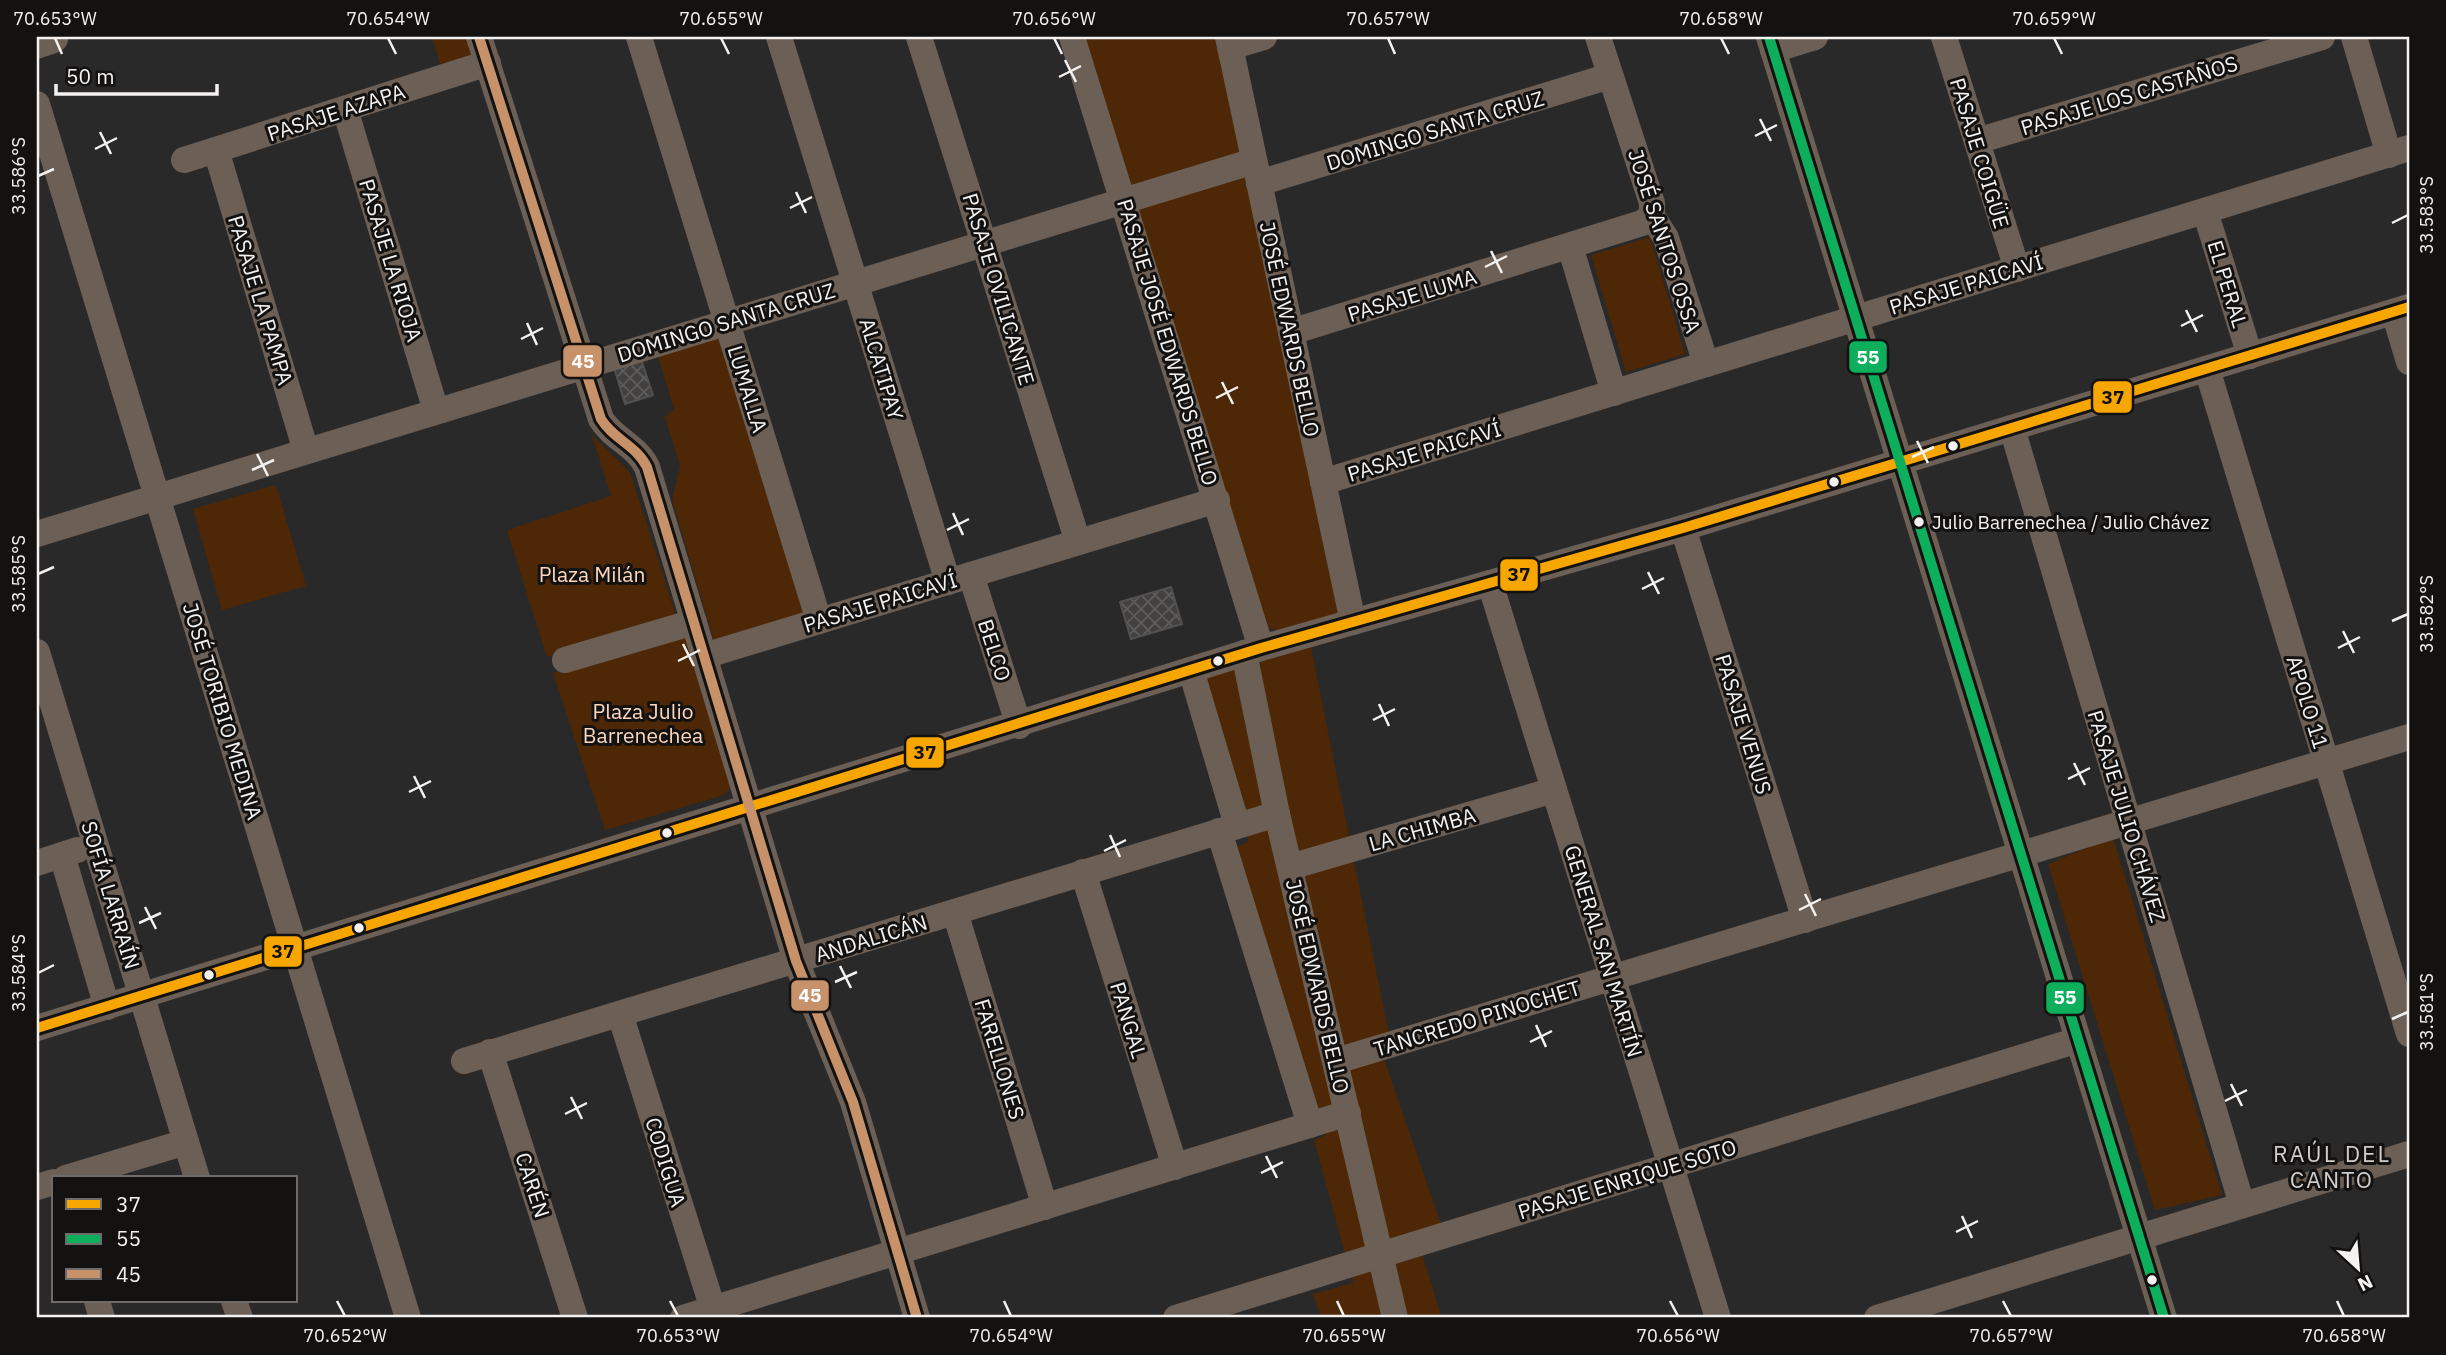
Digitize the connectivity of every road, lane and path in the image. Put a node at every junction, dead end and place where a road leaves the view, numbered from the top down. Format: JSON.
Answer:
{"nodes":[{"id":1,"x":52,"y":37,"type":"edge"},
{"id":2,"x":479,"y":37,"type":"edge"},
{"id":3,"x":639,"y":37,"type":"edge"},
{"id":4,"x":779,"y":37,"type":"edge"},
{"id":5,"x":919,"y":37,"type":"edge"},
{"id":6,"x":1072,"y":37,"type":"edge"},
{"id":7,"x":1264,"y":37,"type":"edge"},
{"id":8,"x":1598,"y":37,"type":"edge"},
{"id":9,"x":1815,"y":37,"type":"edge"},
{"id":10,"x":1944,"y":37,"type":"edge"},
{"id":11,"x":2322,"y":37,"type":"edge"},
{"id":12,"x":2354,"y":37,"type":"edge"},
{"id":13,"x":37,"y":42,"type":"edge"},
{"id":14,"x":1229,"y":42,"type":"edge"},
{"id":15,"x":1771,"y":43,"type":"edge"},
{"id":16,"x":488,"y":63,"type":"junction"},
{"id":17,"x":1610,"y":76,"type":"junction"},
{"id":18,"x":37,"y":104,"type":"edge"},
{"id":19,"x":345,"y":109,"type":"junction"},
{"id":20,"x":1977,"y":141,"type":"junction"},
{"id":21,"x":216,"y":150,"type":"junction"},
{"id":22,"x":2399,"y":152,"type":"edge"},
{"id":23,"x":184,"y":160,"type":"dead end"},
{"id":24,"x":1257,"y":172,"type":"junction"},
{"id":25,"x":1123,"y":201,"type":"junction"},
{"id":26,"x":2205,"y":211,"type":"junction"},
{"id":27,"x":1652,"y":216,"type":"junction"},
{"id":28,"x":984,"y":243,"type":"junction"},
{"id":29,"x":1570,"y":246,"type":"junction"},
{"id":30,"x":2017,"y":269,"type":"junction"},
{"id":31,"x":856,"y":283,"type":"junction"},
{"id":32,"x":2402,"y":310,"type":"edge"},
{"id":33,"x":1856,"y":318,"type":"junction"},
{"id":34,"x":727,"y":322,"type":"junction"},
{"id":35,"x":1291,"y":332,"type":"junction"},
{"id":36,"x":2250,"y":356,"type":"junction"},
{"id":37,"x":2409,"y":362,"type":"edge"},
{"id":38,"x":585,"y":364,"type":"junction"},
{"id":39,"x":1706,"y":364,"type":"junction"},
{"id":40,"x":2207,"y":369,"type":"junction"},
{"id":41,"x":1614,"y":393,"type":"junction"},
{"id":42,"x":436,"y":411,"type":"junction"},
{"id":43,"x":2012,"y":428,"type":"junction"},
{"id":44,"x":306,"y":451,"type":"junction"},
{"id":45,"x":1900,"y":461,"type":"junction"},
{"id":46,"x":1323,"y":482,"type":"junction"},
{"id":47,"x":157,"y":497,"type":"junction"},
{"id":48,"x":1217,"y":500,"type":"junction"},
{"id":49,"x":1683,"y":528,"type":"junction"},
{"id":50,"x":37,"y":534,"type":"edge"},
{"id":51,"x":1078,"y":542,"type":"junction"},
{"id":52,"x":959,"y":578,"type":"junction"},
{"id":53,"x":1490,"y":583,"type":"junction"},
{"id":54,"x":820,"y":621,"type":"junction"},
{"id":55,"x":694,"y":622,"type":"junction"},
{"id":56,"x":1353,"y":622,"type":"junction"},
{"id":57,"x":1252,"y":651,"type":"junction"},
{"id":58,"x":37,"y":652,"type":"edge"},
{"id":59,"x":704,"y":656,"type":"junction"},
{"id":60,"x":565,"y":660,"type":"dead end"},
{"id":61,"x":1191,"y":670,"type":"junction"},
{"id":62,"x":1018,"y":726,"type":"junction"},
{"id":63,"x":2409,"y":737,"type":"edge"},
{"id":64,"x":2327,"y":762,"type":"junction"},
{"id":65,"x":1554,"y":790,"type":"junction"},
{"id":66,"x":750,"y":809,"type":"junction"},
{"id":67,"x":1277,"y":814,"type":"junction"},
{"id":68,"x":2129,"y":823,"type":"junction"},
{"id":69,"x":1228,"y":828,"type":"junction"},
{"id":70,"x":95,"y":845,"type":"junction"},
{"id":71,"x":2021,"y":855,"type":"junction"},
{"id":72,"x":49,"y":859,"type":"edge"},
{"id":73,"x":1290,"y":867,"type":"junction"},
{"id":74,"x":1083,"y":872,"type":"junction"},
{"id":75,"x":955,"y":912,"type":"junction"},
{"id":76,"x":1805,"y":920,"type":"junction"},
{"id":77,"x":296,"y":950,"type":"junction"},
{"id":78,"x":796,"y":961,"type":"junction"},
{"id":79,"x":1612,"y":978,"type":"junction"},
{"id":80,"x":142,"y":996,"type":"junction"},
{"id":81,"x":107,"y":1007,"type":"junction"},
{"id":82,"x":620,"y":1014,"type":"junction"},
{"id":83,"x":37,"y":1028,"type":"edge"},
{"id":84,"x":2409,"y":1034,"type":"edge"},
{"id":85,"x":2078,"y":1041,"type":"junction"},
{"id":86,"x":491,"y":1052,"type":"junction"},
{"id":87,"x":464,"y":1061,"type":"dead end"},
{"id":88,"x":1336,"y":1061,"type":"junction"},
{"id":89,"x":1348,"y":1113,"type":"junction"},
{"id":90,"x":1310,"y":1125,"type":"junction"},
{"id":91,"x":186,"y":1142,"type":"junction"},
{"id":92,"x":2409,"y":1154,"type":"edge"},
{"id":93,"x":1671,"y":1166,"type":"junction"},
{"id":94,"x":1175,"y":1167,"type":"junction"},
{"id":95,"x":73,"y":1176,"type":"edge"},
{"id":96,"x":196,"y":1176,"type":"edge"},
{"id":97,"x":2242,"y":1205,"type":"junction"},
{"id":98,"x":1045,"y":1207,"type":"junction"},
{"id":99,"x":2138,"y":1237,"type":"junction"},
{"id":100,"x":897,"y":1252,"type":"junction"},
{"id":101,"x":1382,"y":1255,"type":"junction"},
{"id":102,"x":713,"y":1309,"type":"junction"},
{"id":103,"x":1925,"y":1311,"type":"edge"},
{"id":104,"x":408,"y":1318,"type":"edge"},
{"id":105,"x":575,"y":1318,"type":"edge"},
{"id":106,"x":683,"y":1318,"type":"edge"},
{"id":107,"x":917,"y":1318,"type":"edge"},
{"id":108,"x":1180,"y":1318,"type":"edge"},
{"id":109,"x":1395,"y":1318,"type":"edge"},
{"id":110,"x":1718,"y":1318,"type":"edge"},
{"id":111,"x":1877,"y":1318,"type":"edge"},
{"id":112,"x":2164,"y":1318,"type":"edge"}],
"edges":[{"from":1,"to":13,"type":"main road"},
{"from":2,"to":16,"type":"street"},
{"from":3,"to":34,"type":"street","name":"LUMALLA"},
{"from":4,"to":31,"type":"street","name":"ALCATIPAY"},
{"from":5,"to":28,"type":"street","name":"PASAJE OVILICANTE"},
{"from":6,"to":25,"type":"street","name":"PASAJE JOSÉ EDWARDS BELLO"},
{"from":7,"to":14,"type":"street"},
{"from":8,"to":17,"type":"street","name":"JOSÉ SANTOS OSSA"},
{"from":9,"to":15,"type":"street"},
{"from":10,"to":20,"type":"street","name":"PASAJE COIGÜE"},
{"from":11,"to":20,"type":"street","name":"PASAJE LOS CASTAÑOS"},
{"from":12,"to":22,"type":"street"},
{"from":14,"to":24,"type":"street","name":"JOSÉ EDWARDS BELLO"},
{"from":15,"to":33,"type":"street"},
{"from":16,"to":19,"type":"street","name":"PASAJE AZAPA"},
{"from":16,"to":38,"type":"street"},
{"from":17,"to":24,"type":"street","name":"DOMINGO SANTA CRUZ"},
{"from":17,"to":27,"type":"street","name":"JOSÉ SANTOS OSSA"},
{"from":18,"to":47,"type":"street","name":"JOSÉ TORIBIO MEDINA"},
{"from":19,"to":21,"type":"street","name":"PASAJE AZAPA"},
{"from":19,"to":42,"type":"street","name":"PASAJE LA RIOJA"},
{"from":20,"to":30,"type":"street","name":"PASAJE COIGÜE"},
{"from":21,"to":23,"type":"street","name":"PASAJE AZAPA"},
{"from":21,"to":44,"type":"street","name":"PASAJE LA PAMPA"},
{"from":22,"to":26,"type":"street","name":"PASAJE PAICAVÍ"},
{"from":24,"to":25,"type":"street","name":"DOMINGO SANTA CRUZ"},
{"from":24,"to":35,"type":"street","name":"JOSÉ EDWARDS BELLO"},
{"from":25,"to":28,"type":"street","name":"DOMINGO SANTA CRUZ"},
{"from":25,"to":48,"type":"street","name":"PASAJE JOSÉ EDWARDS BELLO"},
{"from":26,"to":30,"type":"street","name":"PASAJE PAICAVÍ"},
{"from":26,"to":36,"type":"street","name":"EL PERAL"},
{"from":27,"to":29,"type":"street","name":"PASAJE LUMA"},
{"from":27,"to":39,"type":"street","name":"JOSÉ SANTOS OSSA"},
{"from":28,"to":31,"type":"street","name":"DOMINGO SANTA CRUZ"},
{"from":28,"to":51,"type":"street","name":"PASAJE OVILICANTE"},
{"from":29,"to":35,"type":"street","name":"PASAJE LUMA"},
{"from":29,"to":41,"type":"street"},
{"from":30,"to":33,"type":"street","name":"PASAJE PAICAVÍ"},
{"from":31,"to":34,"type":"street","name":"DOMINGO SANTA CRUZ"},
{"from":31,"to":52,"type":"street","name":"ALCATIPAY"},
{"from":32,"to":36,"type":"street"},
{"from":32,"to":37,"type":"street"},
{"from":33,"to":39,"type":"street","name":"PASAJE PAICAVÍ"},
{"from":33,"to":45,"type":"street"},
{"from":34,"to":38,"type":"street","name":"DOMINGO SANTA CRUZ"},
{"from":34,"to":54,"type":"street","name":"LUMALLA"},
{"from":35,"to":46,"type":"street","name":"JOSÉ EDWARDS BELLO"},
{"from":36,"to":40,"type":"street"},
{"from":38,"to":42,"type":"street","name":"DOMINGO SANTA CRUZ"},
{"from":38,"to":55,"type":"street"},
{"from":39,"to":41,"type":"street","name":"PASAJE PAICAVÍ"},
{"from":40,"to":43,"type":"street"},
{"from":40,"to":64,"type":"street","name":"APOLO 11"},
{"from":41,"to":46,"type":"street","name":"PASAJE PAICAVÍ"},
{"from":42,"to":44,"type":"street","name":"DOMINGO SANTA CRUZ"},
{"from":43,"to":45,"type":"street"},
{"from":43,"to":68,"type":"street","name":"PASAJE JULIO CHÁVEZ"},
{"from":44,"to":47,"type":"street","name":"DOMINGO SANTA CRUZ"},
{"from":45,"to":49,"type":"street"},
{"from":45,"to":71,"type":"street"},
{"from":46,"to":56,"type":"street","name":"JOSÉ EDWARDS BELLO"},
{"from":47,"to":50,"type":"street","name":"DOMINGO SANTA CRUZ"},
{"from":47,"to":77,"type":"street","name":"JOSÉ TORIBIO MEDINA"},
{"from":48,"to":51,"type":"street","name":"PASAJE PAICAVÍ"},
{"from":48,"to":57,"type":"street","name":"PASAJE JOSÉ EDWARDS BELLO"},
{"from":49,"to":53,"type":"street"},
{"from":49,"to":76,"type":"street","name":"PASAJE VENUS"},
{"from":51,"to":52,"type":"street","name":"PASAJE PAICAVÍ"},
{"from":52,"to":54,"type":"street","name":"PASAJE PAICAVÍ"},
{"from":52,"to":62,"type":"street","name":"BELCO"},
{"from":53,"to":56,"type":"street"},
{"from":53,"to":65,"type":"street","name":"GENERAL SAN MARTÍN"},
{"from":54,"to":59,"type":"street","name":"PASAJE PAICAVÍ"},
{"from":55,"to":59,"type":"street"},
{"from":55,"to":60,"type":"street"},
{"from":56,"to":57,"type":"street"},
{"from":57,"to":61,"type":"street"},
{"from":57,"to":67,"type":"street","name":"JOSÉ EDWARDS BELLO"},
{"from":58,"to":70,"type":"street","name":"SOFÍA LARRAÍN"},
{"from":59,"to":66,"type":"street"},
{"from":61,"to":62,"type":"street"},
{"from":61,"to":69,"type":"street","name":"JOSÉ EDWARDS BELLO"},
{"from":62,"to":66,"type":"street"},
{"from":63,"to":64,"type":"street","name":"TANCREDO PINOCHET"},
{"from":64,"to":68,"type":"street","name":"TANCREDO PINOCHET"},
{"from":64,"to":84,"type":"street","name":"APOLO 11"},
{"from":65,"to":73,"type":"street","name":"LA CHIMBA"},
{"from":65,"to":79,"type":"street","name":"GENERAL SAN MARTÍN"},
{"from":66,"to":77,"type":"street"},
{"from":66,"to":78,"type":"street"},
{"from":67,"to":69,"type":"street","name":"ANDALICÁN"},
{"from":67,"to":73,"type":"street","name":"JOSÉ EDWARDS BELLO"},
{"from":68,"to":71,"type":"street","name":"TANCREDO PINOCHET"},
{"from":68,"to":97,"type":"street","name":"PASAJE JULIO CHÁVEZ"},
{"from":69,"to":74,"type":"street","name":"ANDALICÁN"},
{"from":69,"to":90,"type":"street","name":"JOSÉ EDWARDS BELLO"},
{"from":70,"to":72,"type":"street"},
{"from":70,"to":80,"type":"street","name":"SOFÍA LARRAÍN"},
{"from":71,"to":76,"type":"street","name":"TANCREDO PINOCHET"},
{"from":71,"to":85,"type":"street"},
{"from":72,"to":81,"type":"street","name":"SOFÍA LARRAÍN"},
{"from":73,"to":88,"type":"street","name":"JOSÉ EDWARDS BELLO"},
{"from":74,"to":75,"type":"street","name":"ANDALICÁN"},
{"from":74,"to":94,"type":"street","name":"PANGAL"},
{"from":75,"to":78,"type":"street","name":"ANDALICÁN"},
{"from":75,"to":98,"type":"street","name":"FARELLONES"},
{"from":76,"to":79,"type":"street","name":"TANCREDO PINOCHET"},
{"from":77,"to":80,"type":"street"},
{"from":77,"to":104,"type":"street","name":"JOSÉ TORIBIO MEDINA"},
{"from":78,"to":82,"type":"street","name":"ANDALICÁN"},
{"from":78,"to":100,"type":"street"},
{"from":79,"to":88,"type":"street","name":"TANCREDO PINOCHET"},
{"from":79,"to":93,"type":"street","name":"GENERAL SAN MARTÍN"},
{"from":80,"to":81,"type":"street"},
{"from":80,"to":91,"type":"street","name":"SOFÍA LARRAÍN"},
{"from":81,"to":83,"type":"street"},
{"from":82,"to":86,"type":"street","name":"ANDALICÁN"},
{"from":82,"to":102,"type":"street","name":"CODIGUA"},
{"from":85,"to":93,"type":"street","name":"PASAJE ENRIQUE SOTO"},
{"from":85,"to":99,"type":"street"},
{"from":86,"to":87,"type":"street","name":"ANDALICÁN"},
{"from":86,"to":105,"type":"street","name":"CARÉN"},
{"from":88,"to":89,"type":"street","name":"JOSÉ EDWARDS BELLO"},
{"from":89,"to":90,"type":"street"},
{"from":89,"to":101,"type":"street","name":"JOSÉ EDWARDS BELLO"},
{"from":90,"to":94,"type":"street"},
{"from":91,"to":95,"type":"street"},
{"from":91,"to":96,"type":"street","name":"SOFÍA LARRAÍN"},
{"from":92,"to":97,"type":"street"},
{"from":93,"to":101,"type":"street","name":"PASAJE ENRIQUE SOTO"},
{"from":93,"to":110,"type":"street","name":"GENERAL SAN MARTÍN"},
{"from":94,"to":98,"type":"street"},
{"from":97,"to":99,"type":"street"},
{"from":98,"to":100,"type":"street"},
{"from":99,"to":103,"type":"street"},
{"from":99,"to":112,"type":"street"},
{"from":100,"to":102,"type":"street"},
{"from":100,"to":107,"type":"street"},
{"from":101,"to":108,"type":"street","name":"PASAJE ENRIQUE SOTO"},
{"from":101,"to":109,"type":"street","name":"JOSÉ EDWARDS BELLO"},
{"from":102,"to":106,"type":"street"},
{"from":103,"to":111,"type":"street"}]}
